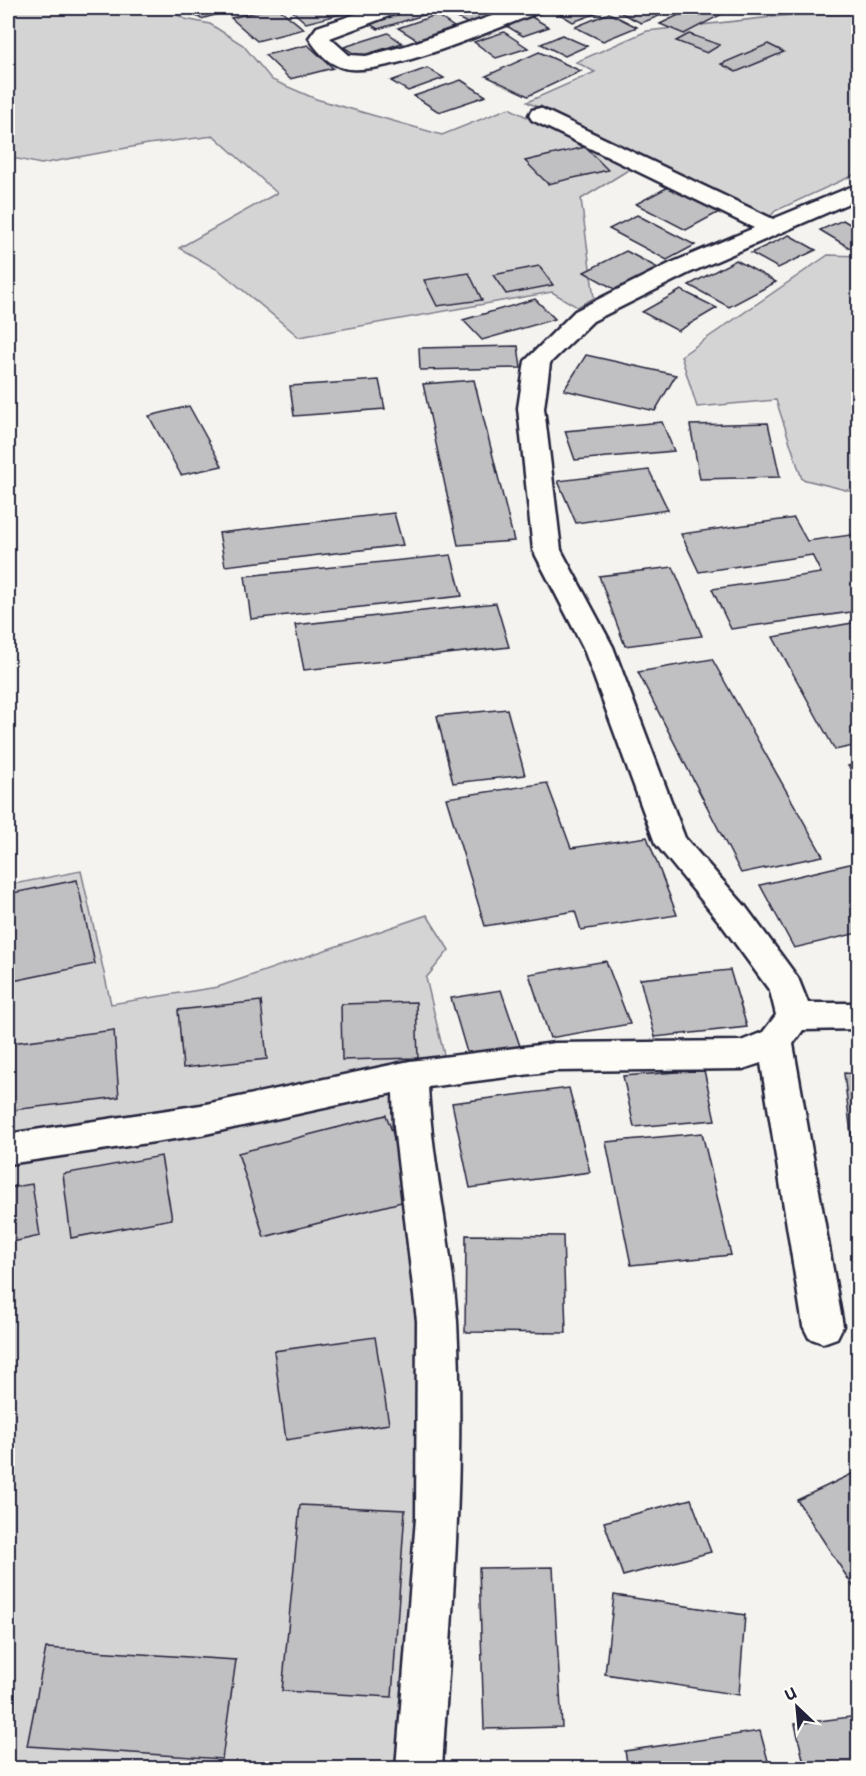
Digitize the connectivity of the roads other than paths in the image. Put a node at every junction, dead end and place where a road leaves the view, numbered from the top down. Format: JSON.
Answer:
{"nodes":[{"id":1,"x":393,"y":8,"type":"edge"},
{"id":2,"x":533,"y":8,"type":"edge"},
{"id":3,"x":540,"y":115,"type":"dead end"},
{"id":4,"x":858,"y":191,"type":"edge"},
{"id":5,"x":771,"y":227,"type":"junction"},
{"id":6,"x":858,"y":1016,"type":"edge"},
{"id":7,"x":785,"y":1030,"type":"junction"},
{"id":8,"x":410,"y":1075,"type":"junction"},
{"id":9,"x":8,"y":1149,"type":"edge"},
{"id":10,"x":823,"y":1326,"type":"dead end"},
{"id":11,"x":419,"y":1768,"type":"edge"}],
"edges":[{"from":1,"to":2,"type":"street"},
{"from":3,"to":5,"type":"street"},
{"from":4,"to":5,"type":"street"},
{"from":5,"to":7,"type":"street"},
{"from":6,"to":7,"type":"street"},
{"from":7,"to":8,"type":"street"},
{"from":7,"to":10,"type":"street"},
{"from":8,"to":9,"type":"street"},
{"from":8,"to":11,"type":"street"}]}
